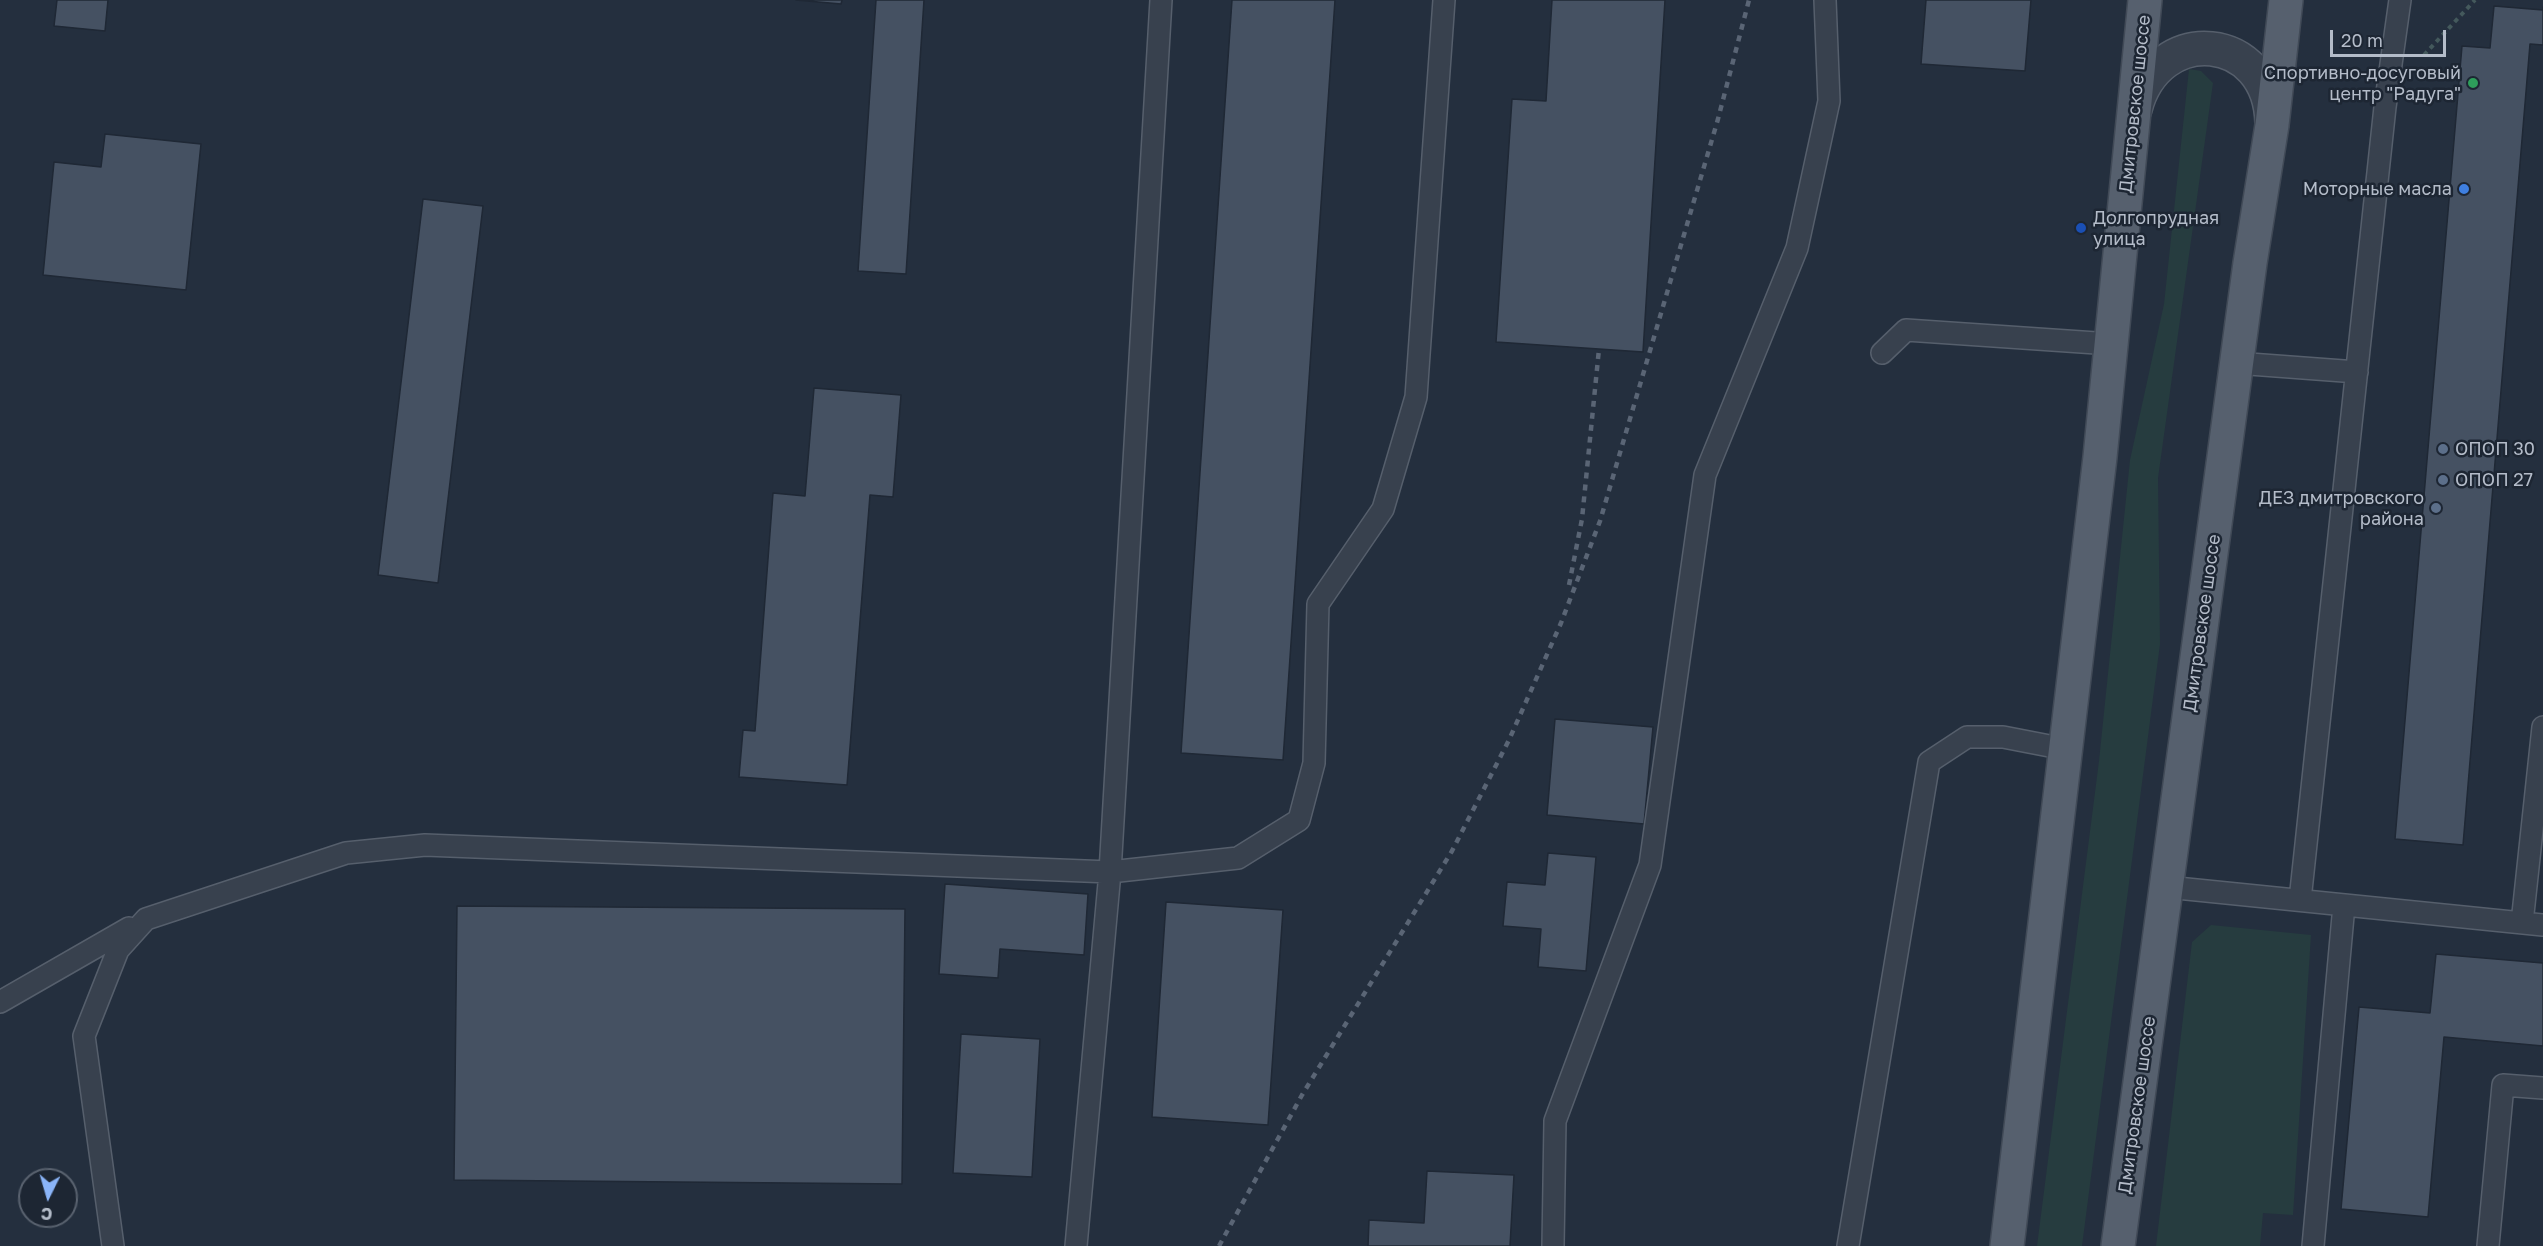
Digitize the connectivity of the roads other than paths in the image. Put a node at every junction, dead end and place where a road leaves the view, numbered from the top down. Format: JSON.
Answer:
{"nodes":[{"id":1,"x":1161,"y":0,"type":"edge"},
{"id":2,"x":1444,"y":0,"type":"edge"},
{"id":3,"x":1825,"y":0,"type":"edge"},
{"id":4,"x":2145,"y":0,"type":"edge"},
{"id":5,"x":2286,"y":0,"type":"edge"},
{"id":6,"x":2400,"y":0,"type":"edge"},
{"id":7,"x":2135,"y":110,"type":"junction"},
{"id":8,"x":2272,"y":125,"type":"junction"},
{"id":9,"x":2111,"y":344,"type":"junction"},
{"id":10,"x":1882,"y":353,"type":"dead end"},
{"id":11,"x":2236,"y":363,"type":"junction"},
{"id":12,"x":2357,"y":372,"type":"junction"},
{"id":13,"x":2543,"y":727,"type":"edge"},
{"id":14,"x":2065,"y":749,"type":"junction"},
{"id":15,"x":1110,"y":872,"type":"junction"},
{"id":16,"x":2167,"y":887,"type":"junction"},
{"id":17,"x":2301,"y":900,"type":"junction"},
{"id":18,"x":2344,"y":905,"type":"junction"},
{"id":19,"x":146,"y":919,"type":"junction"},
{"id":20,"x":2533,"y":924,"type":"edge"},
{"id":21,"x":0,"y":1002,"type":"edge"},
{"id":22,"x":2543,"y":1088,"type":"edge"},
{"id":23,"x":113,"y":1246,"type":"edge"},
{"id":24,"x":1076,"y":1246,"type":"edge"},
{"id":25,"x":1553,"y":1246,"type":"edge"},
{"id":26,"x":1848,"y":1246,"type":"edge"},
{"id":27,"x":2007,"y":1246,"type":"edge"},
{"id":28,"x":2118,"y":1246,"type":"edge"},
{"id":29,"x":2313,"y":1246,"type":"edge"},
{"id":30,"x":2488,"y":1246,"type":"edge"}],
"edges":[{"from":1,"to":15,"type":"lane"},
{"from":2,"to":15,"type":"lane"},
{"from":3,"to":25,"type":"lane"},
{"from":4,"to":7,"type":"main road","name":"Дмитровское шоссе"},
{"from":5,"to":8,"type":"main road","name":"Дмитровское шоссе"},
{"from":6,"to":12,"type":"lane"},
{"from":7,"to":8,"type":"street"},
{"from":7,"to":9,"type":"main road","name":"Дмитровское шоссе"},
{"from":8,"to":11,"type":"main road","name":"Дмитровское шоссе"},
{"from":9,"to":10,"type":"lane"},
{"from":9,"to":14,"type":"main road","name":"Дмитровское шоссе"},
{"from":11,"to":12,"type":"lane"},
{"from":11,"to":16,"type":"main road","name":"Дмитровское шоссе"},
{"from":12,"to":17,"type":"lane"},
{"from":13,"to":20,"type":"lane"},
{"from":14,"to":26,"type":"lane"},
{"from":14,"to":27,"type":"main road","name":"Дмитровское шоссе"},
{"from":15,"to":19,"type":"lane"},
{"from":15,"to":24,"type":"lane"},
{"from":16,"to":17,"type":"lane"},
{"from":16,"to":28,"type":"main road","name":"Дмитровское шоссе"},
{"from":17,"to":18,"type":"lane"},
{"from":18,"to":20,"type":"lane"},
{"from":18,"to":29,"type":"lane"},
{"from":19,"to":21,"type":"lane"},
{"from":19,"to":23,"type":"lane"},
{"from":22,"to":30,"type":"lane"}]}
